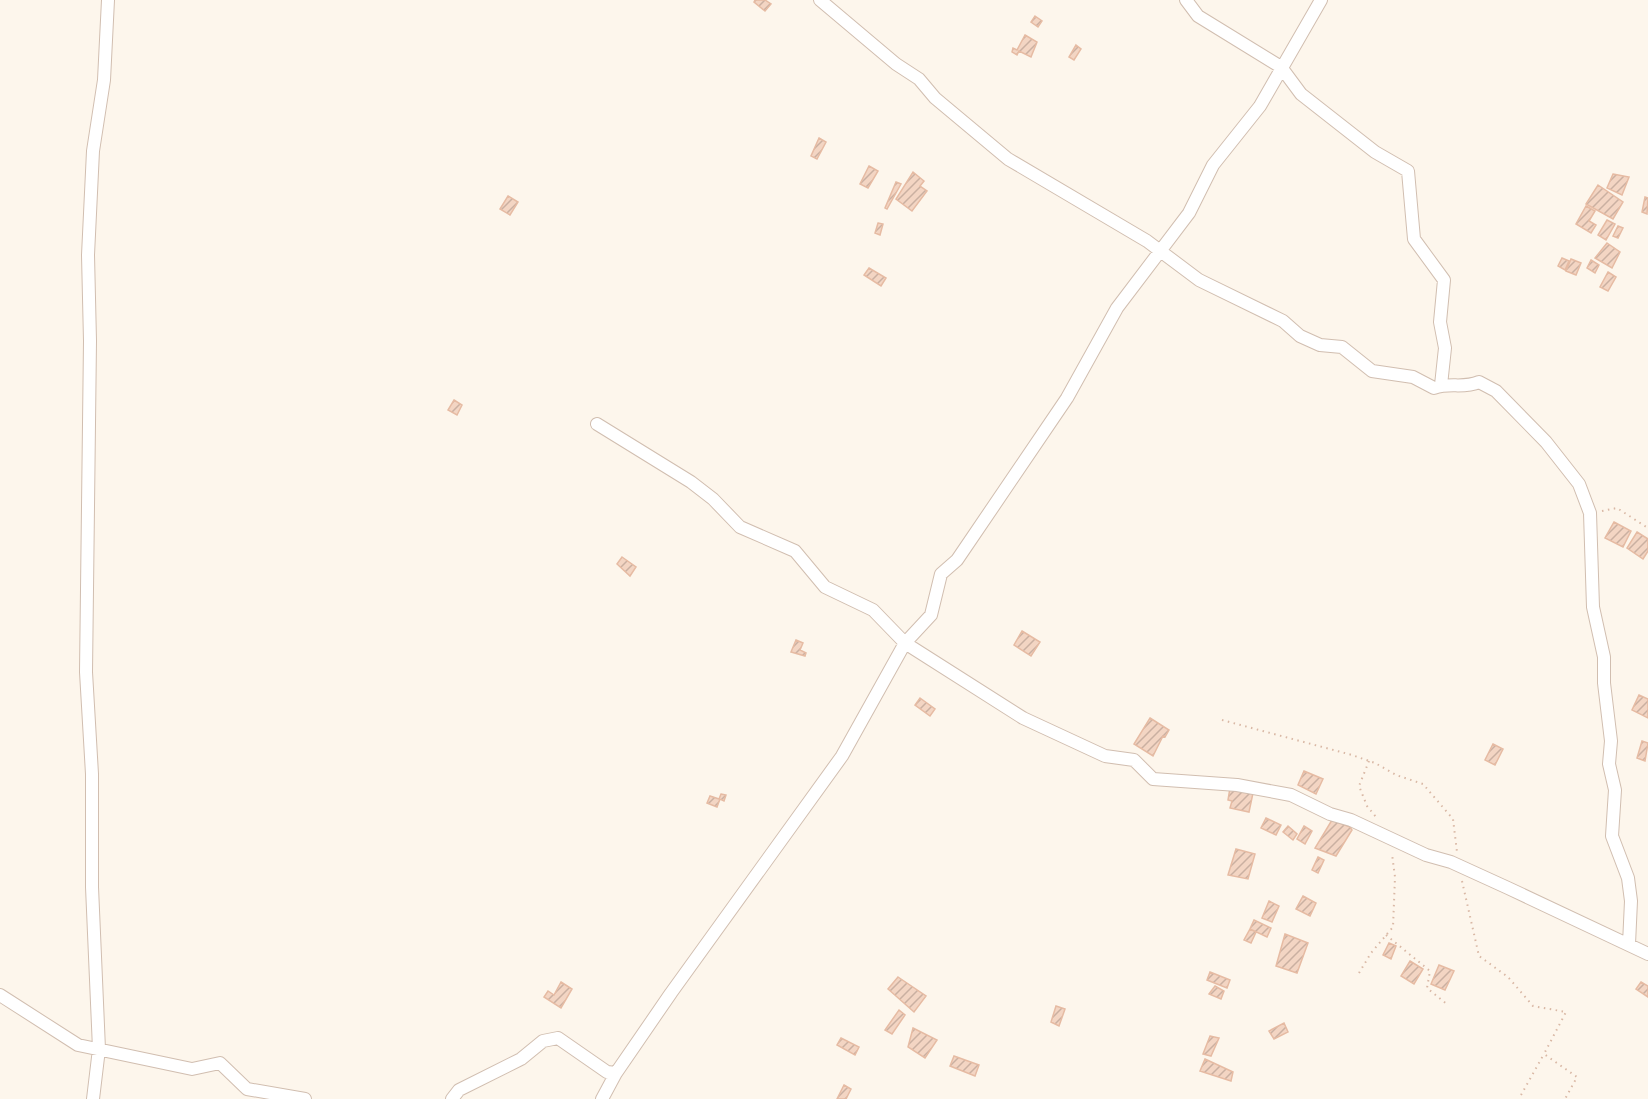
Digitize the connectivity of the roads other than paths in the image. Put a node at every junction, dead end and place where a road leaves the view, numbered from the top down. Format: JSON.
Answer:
{"nodes":[{"id":1,"x":108,"y":0,"type":"edge"},
{"id":2,"x":820,"y":0,"type":"edge"},
{"id":3,"x":1186,"y":0,"type":"edge"},
{"id":4,"x":1321,"y":0,"type":"edge"},
{"id":5,"x":1281,"y":67,"type":"junction"},
{"id":6,"x":1161,"y":251,"type":"junction"},
{"id":7,"x":1441,"y":385,"type":"junction"},
{"id":8,"x":597,"y":424,"type":"dead end"},
{"id":9,"x":905,"y":643,"type":"junction"},
{"id":10,"x":1629,"y":944,"type":"junction"},
{"id":11,"x":1648,"y":954,"type":"edge"},
{"id":12,"x":0,"y":995,"type":"edge"},
{"id":13,"x":99,"y":1049,"type":"junction"},
{"id":14,"x":616,"y":1073,"type":"junction"},
{"id":15,"x":93,"y":1099,"type":"edge"},
{"id":16,"x":305,"y":1099,"type":"edge"},
{"id":17,"x":452,"y":1099,"type":"edge"},
{"id":18,"x":602,"y":1099,"type":"edge"}],
"edges":[{"from":1,"to":13,"type":"street"},
{"from":2,"to":6,"type":"street"},
{"from":3,"to":5,"type":"street"},
{"from":4,"to":5,"type":"street"},
{"from":5,"to":6,"type":"street"},
{"from":5,"to":7,"type":"street"},
{"from":6,"to":7,"type":"street"},
{"from":6,"to":9,"type":"street"},
{"from":7,"to":10,"type":"street"},
{"from":8,"to":9,"type":"street"},
{"from":9,"to":10,"type":"street"},
{"from":9,"to":14,"type":"street"},
{"from":10,"to":11,"type":"street"},
{"from":12,"to":13,"type":"street"},
{"from":13,"to":15,"type":"street"},
{"from":13,"to":16,"type":"street"},
{"from":14,"to":17,"type":"street"},
{"from":14,"to":18,"type":"street"}]}
